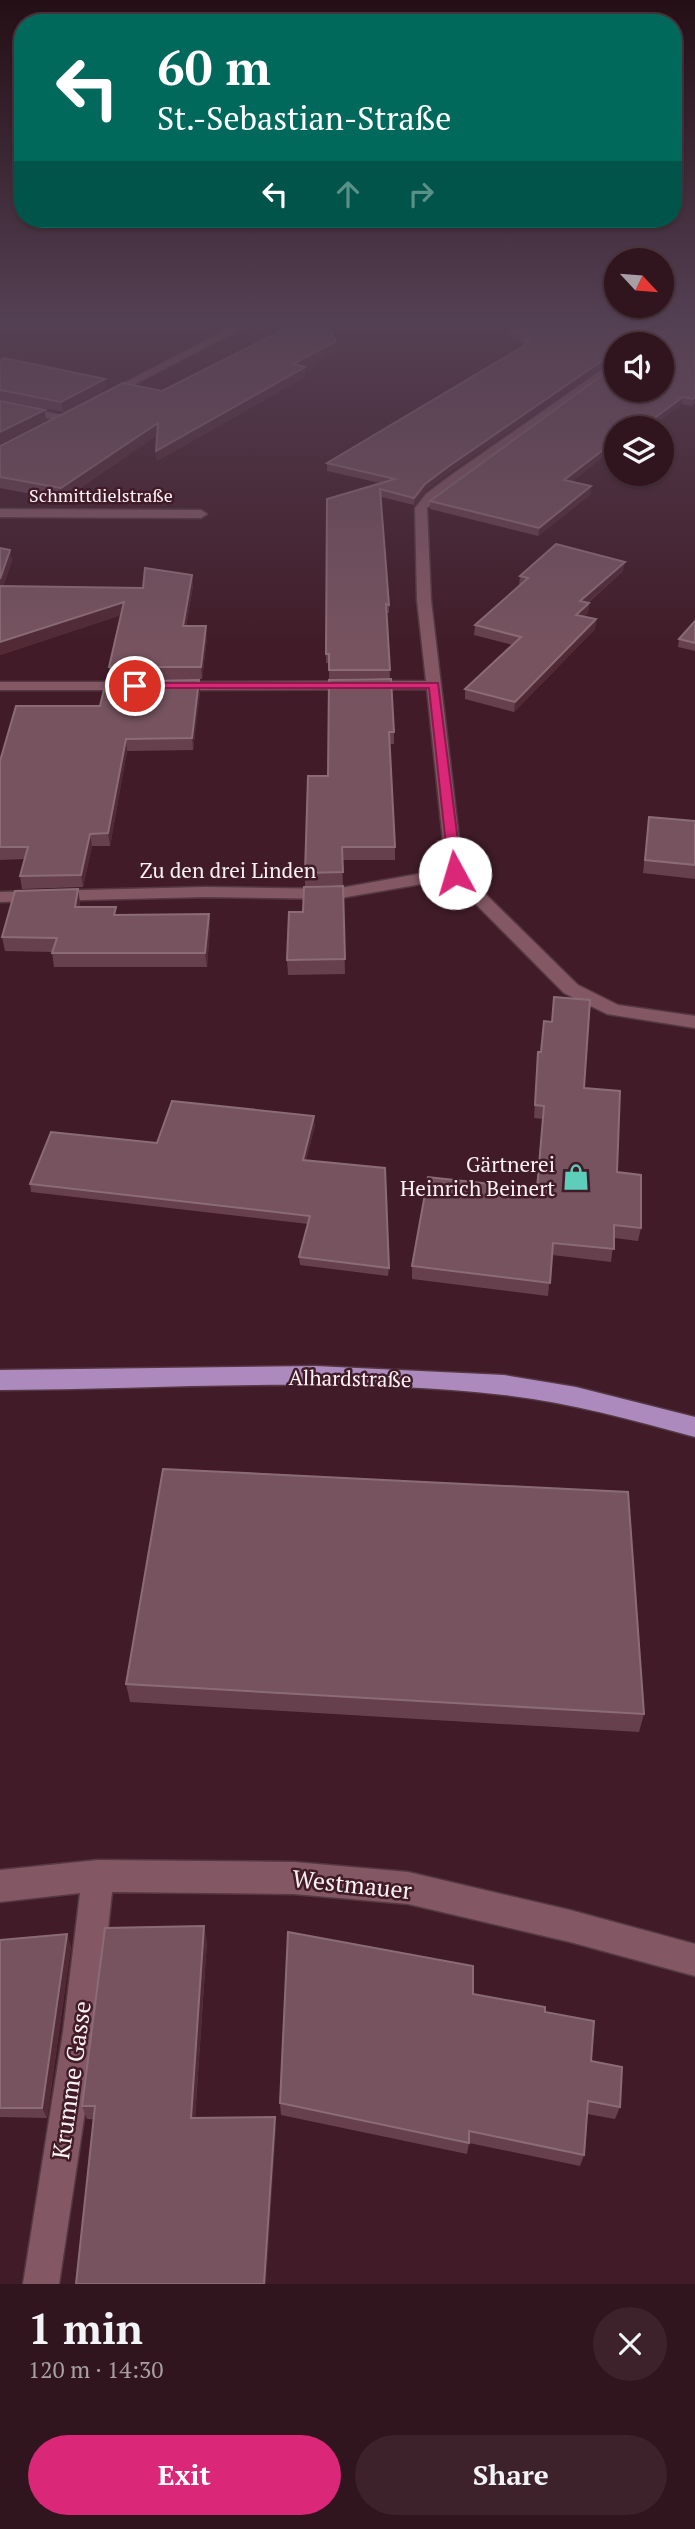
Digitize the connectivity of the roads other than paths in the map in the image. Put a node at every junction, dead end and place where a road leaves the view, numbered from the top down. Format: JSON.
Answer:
{"nodes":[{"id":1,"x":522,"y":431,"type":"edge"},
{"id":2,"x":0,"y":513,"type":"edge"},
{"id":3,"x":201,"y":514,"type":"dead end"},
{"id":4,"x":435,"y":685,"type":"junction"},
{"id":5,"x":0,"y":686,"type":"edge"},
{"id":6,"x":455,"y":873,"type":"junction"},
{"id":7,"x":0,"y":897,"type":"edge"},
{"id":8,"x":695,"y":1021,"type":"edge"},
{"id":9,"x":0,"y":1380,"type":"edge"},
{"id":10,"x":695,"y":1427,"type":"edge"},
{"id":11,"x":98,"y":1876,"type":"junction"},
{"id":12,"x":0,"y":1886,"type":"edge"},
{"id":13,"x":695,"y":1960,"type":"edge"},
{"id":14,"x":41,"y":2284,"type":"edge"}],
"edges":[{"from":1,"to":4,"type":"street"},
{"from":2,"to":3,"type":"street","name":"Schmittdielstraße"},
{"from":4,"to":5,"type":"street"},
{"from":4,"to":6,"type":"street"},
{"from":6,"to":7,"type":"street","name":"Zu den drei Linden"},
{"from":6,"to":8,"type":"street"},
{"from":9,"to":10,"type":"main road","name":"Alhardstraße"},
{"from":11,"to":12,"type":"street","name":"Westmauer"},
{"from":11,"to":13,"type":"street","name":"Westmauer"},
{"from":11,"to":14,"type":"street","name":"Krumme Gasse"}]}
